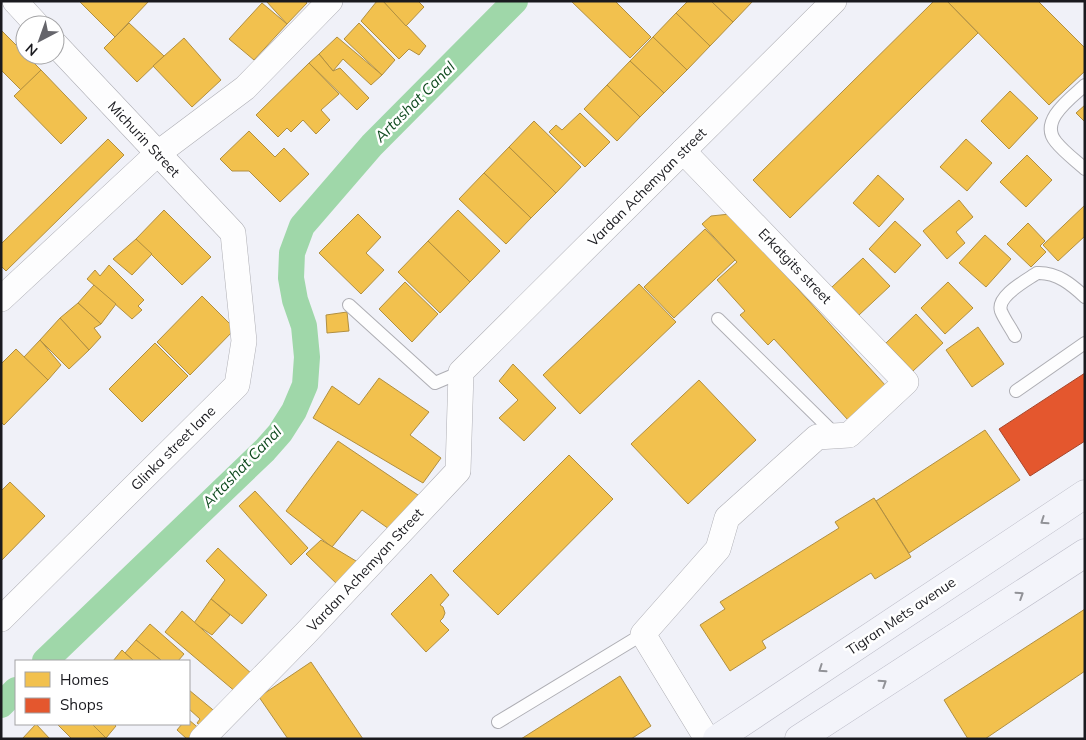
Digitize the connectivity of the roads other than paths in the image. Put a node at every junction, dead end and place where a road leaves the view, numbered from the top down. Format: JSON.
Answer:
{"nodes":[{"id":1,"x":15,"y":1,"type":"edge"},
{"id":2,"x":330,"y":1,"type":"edge"},
{"id":3,"x":834,"y":1,"type":"edge"},
{"id":4,"x":28,"y":15,"type":"edge"},
{"id":5,"x":65,"y":55,"type":"edge"},
{"id":6,"x":1085,"y":84,"type":"edge"},
{"id":7,"x":684,"y":151,"type":"junction"},
{"id":8,"x":157,"y":154,"type":"junction"},
{"id":9,"x":1085,"y":169,"type":"edge"},
{"id":10,"x":233,"y":233,"type":"joint"},
{"id":11,"x":1085,"y":297,"type":"edge"},
{"id":12,"x":1,"y":299,"type":"edge"},
{"id":13,"x":349,"y":305,"type":"dead end"},
{"id":14,"x":718,"y":319,"type":"dead end"},
{"id":15,"x":1015,"y":336,"type":"dead end"},
{"id":16,"x":1085,"y":343,"type":"edge"},
{"id":17,"x":461,"y":372,"type":"junction"},
{"id":18,"x":1016,"y":391,"type":"dead end"},
{"id":19,"x":836,"y":435,"type":"junction"},
{"id":20,"x":1085,"y":494,"type":"edge"},
{"id":21,"x":1085,"y":553,"type":"edge"},
{"id":22,"x":1,"y":619,"type":"edge"},
{"id":23,"x":643,"y":634,"type":"junction"},
{"id":24,"x":498,"y":722,"type":"dead end"},
{"id":25,"x":202,"y":739,"type":"edge"},
{"id":26,"x":707,"y":739,"type":"edge"},
{"id":27,"x":717,"y":739,"type":"edge"},
{"id":28,"x":799,"y":739,"type":"edge"}],
"edges":[{"from":1,"to":4,"type":"street"},
{"from":2,"to":8,"type":"street"},
{"from":3,"to":7,"type":"street","name":"Vardan Achemyan street"},
{"from":5,"to":8,"type":"street","name":"Michurin Street"},
{"from":6,"to":9,"type":"lane"},
{"from":7,"to":17,"type":"street","name":"Vardan Achemyan street"},
{"from":7,"to":19,"type":"street","name":"Erkatgits street"},
{"from":8,"to":10,"type":"street","name":"Michurin Street"},
{"from":8,"to":12,"type":"street"},
{"from":10,"to":22,"type":"street","name":"Glinka street lane"},
{"from":11,"to":15,"type":"lane"},
{"from":13,"to":17,"type":"lane"},
{"from":14,"to":19,"type":"lane"},
{"from":16,"to":18,"type":"lane"},
{"from":17,"to":25,"type":"street","name":"Vardan Achemyan Street"},
{"from":19,"to":23,"type":"street"},
{"from":20,"to":27,"type":"main road","name":"Tigran Mets avenue","one_way":true},
{"from":28,"to":21,"type":"main road","one_way":true},
{"from":23,"to":24,"type":"lane"},
{"from":23,"to":26,"type":"street"}]}
